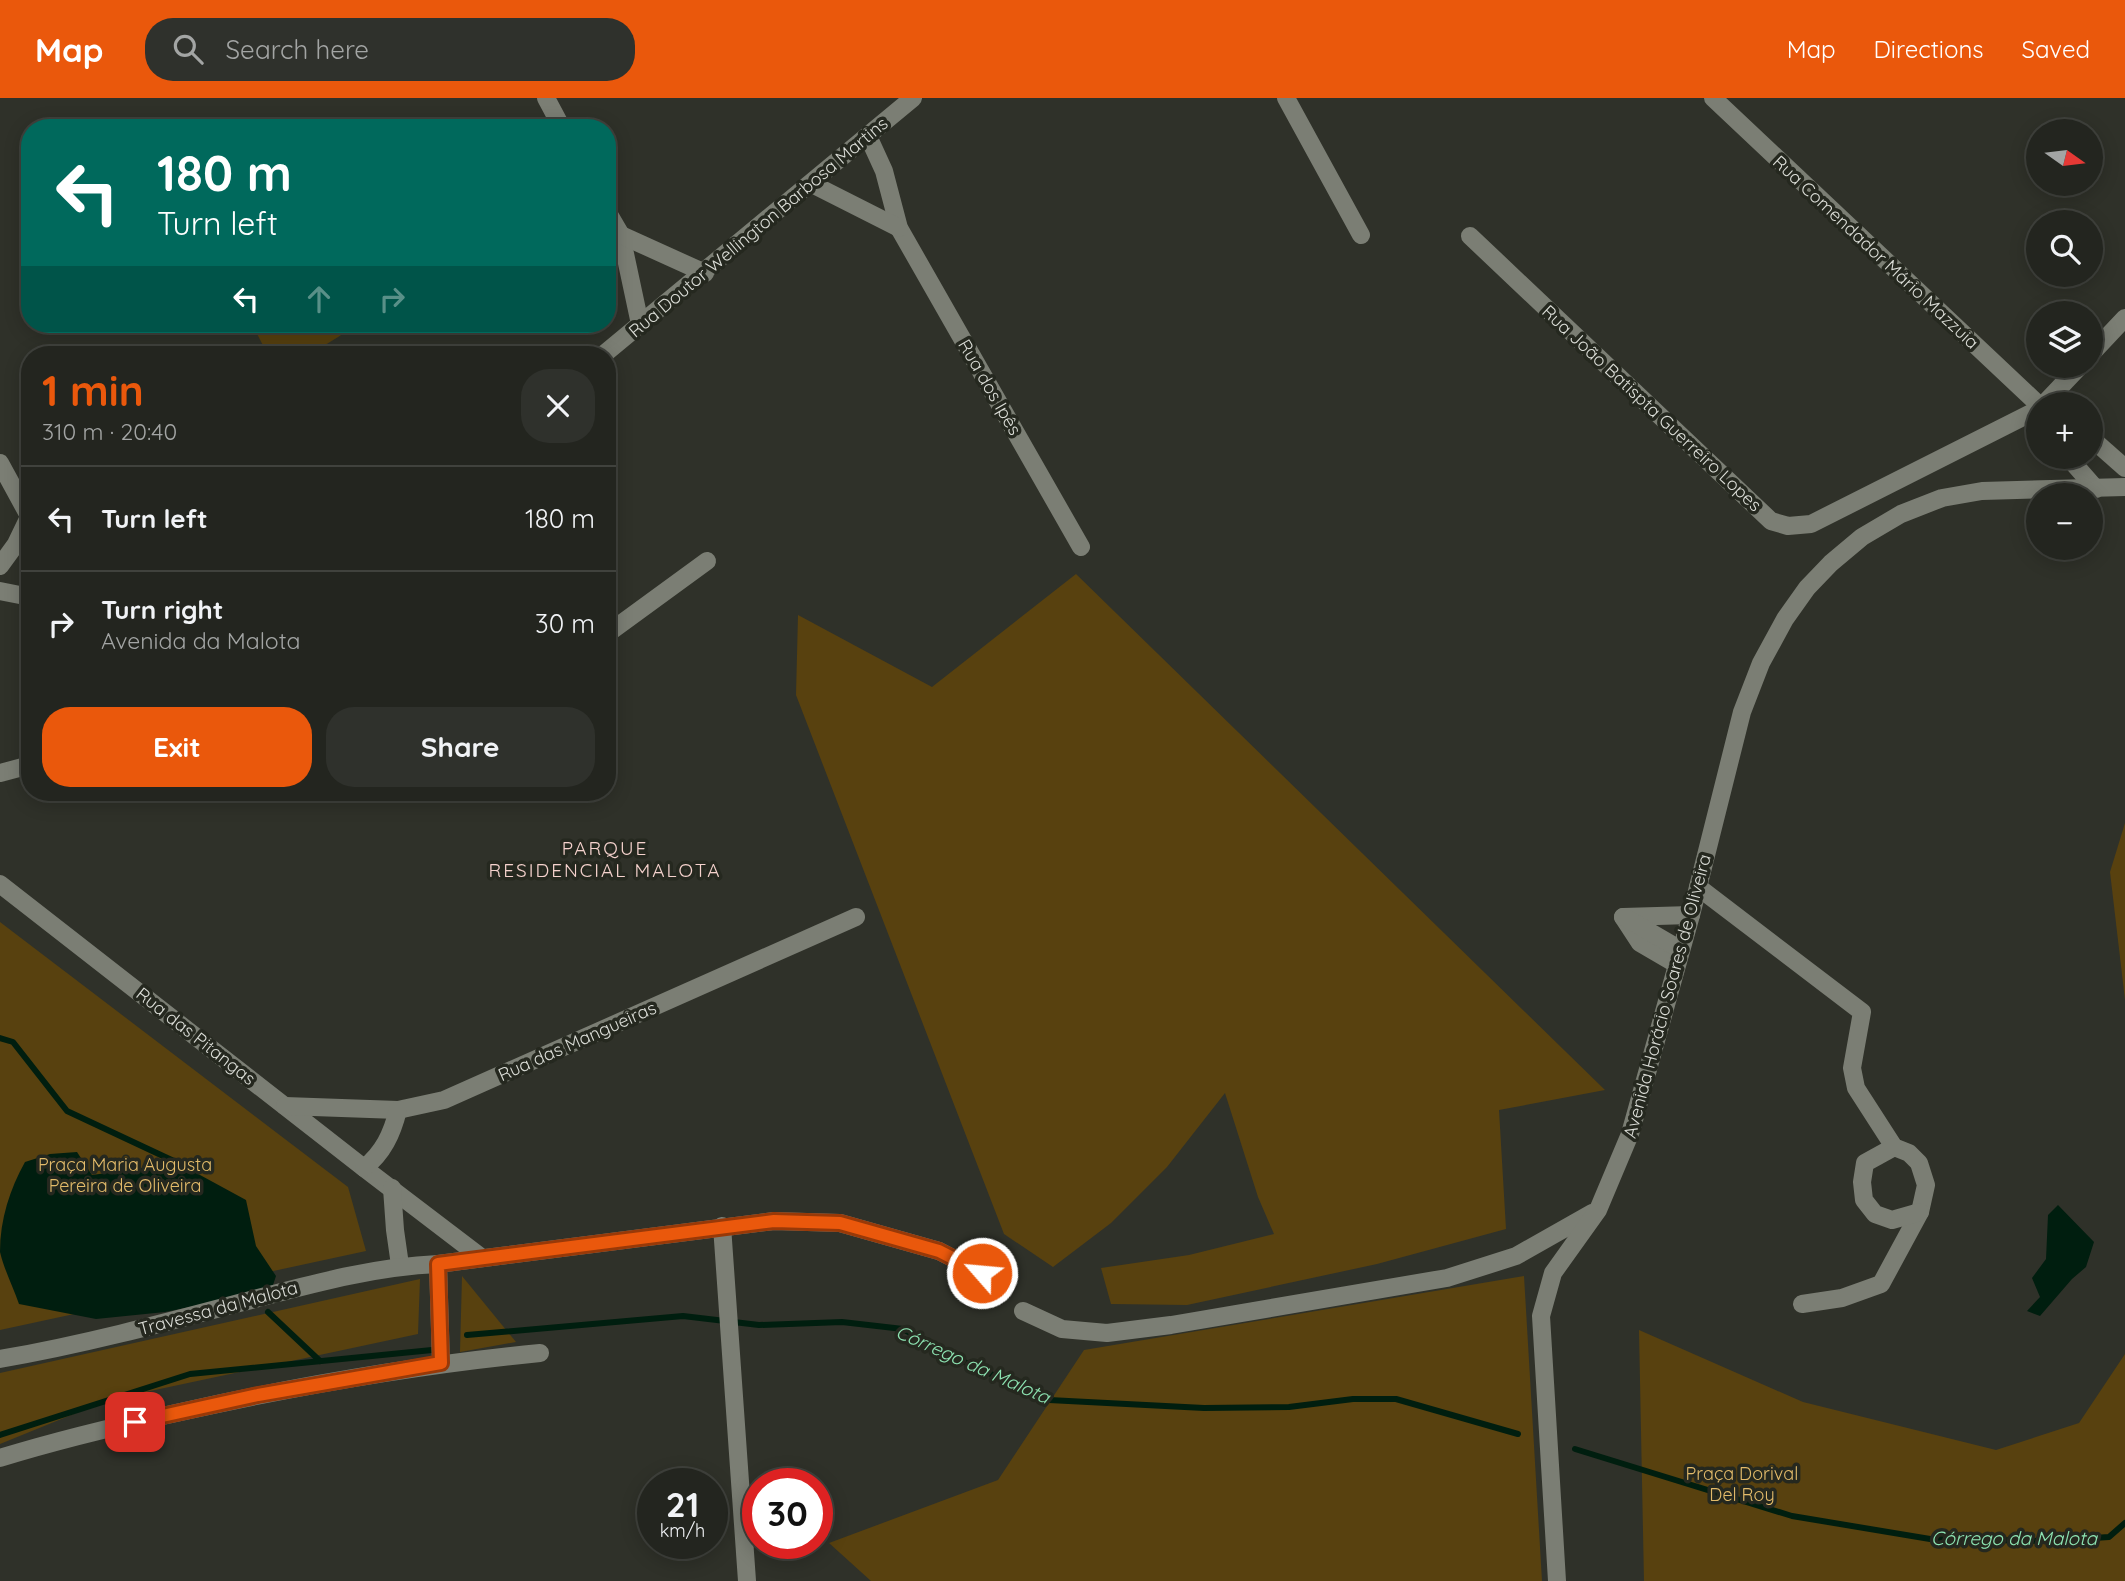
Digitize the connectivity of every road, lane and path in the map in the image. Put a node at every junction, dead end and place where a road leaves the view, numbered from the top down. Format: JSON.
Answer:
{"nodes":[{"id":1,"x":546,"y":98,"type":"edge"},
{"id":2,"x":913,"y":98,"type":"edge"},
{"id":3,"x":1286,"y":98,"type":"edge"},
{"id":4,"x":1713,"y":98,"type":"edge"},
{"id":5,"x":557,"y":119,"type":"edge"},
{"id":6,"x":868,"y":136,"type":"junction"},
{"id":7,"x":812,"y":184,"type":"junction"},
{"id":8,"x":616,"y":227,"type":"edge"},
{"id":9,"x":899,"y":228,"type":"junction"},
{"id":10,"x":1361,"y":235,"type":"dead end"},
{"id":11,"x":621,"y":236,"type":"junction"},
{"id":12,"x":1470,"y":236,"type":"dead end"},
{"id":13,"x":705,"y":273,"type":"junction"},
{"id":14,"x":2125,"y":318,"type":"edge"},
{"id":15,"x":640,"y":324,"type":"junction"},
{"id":16,"x":2103,"y":341,"type":"edge"},
{"id":17,"x":614,"y":346,"type":"edge"},
{"id":18,"x":2069,"y":378,"type":"edge"},
{"id":19,"x":2055,"y":392,"type":"edge"},
{"id":20,"x":2026,"y":395,"type":"edge"},
{"id":21,"x":2026,"y":414,"type":"edge"},
{"id":22,"x":2103,"y":449,"type":"edge"},
{"id":23,"x":0,"y":463,"type":"edge"},
{"id":24,"x":2125,"y":468,"type":"edge"},
{"id":25,"x":2078,"y":469,"type":"edge"},
{"id":26,"x":2091,"y":483,"type":"edge"},
{"id":27,"x":2125,"y":487,"type":"edge"},
{"id":28,"x":2103,"y":489,"type":"edge"},
{"id":29,"x":2026,"y":490,"type":"edge"},
{"id":30,"x":21,"y":501,"type":"edge"},
{"id":31,"x":21,"y":534,"type":"edge"},
{"id":32,"x":1081,"y":547,"type":"dead end"},
{"id":33,"x":707,"y":561,"type":"dead end"},
{"id":34,"x":0,"y":566,"type":"edge"},
{"id":35,"x":0,"y":591,"type":"edge"},
{"id":36,"x":21,"y":595,"type":"edge"},
{"id":37,"x":616,"y":627,"type":"edge"},
{"id":38,"x":21,"y":767,"type":"edge"},
{"id":39,"x":0,"y":773,"type":"edge"},
{"id":40,"x":0,"y":884,"type":"edge"},
{"id":41,"x":1698,"y":887,"type":"junction"},
{"id":42,"x":1691,"y":915,"type":"junction"},
{"id":43,"x":856,"y":917,"type":"dead end"},
{"id":44,"x":1679,"y":957,"type":"junction"},
{"id":45,"x":285,"y":1106,"type":"junction"},
{"id":46,"x":398,"y":1110,"type":"junction"},
{"id":47,"x":1895,"y":1147,"type":"junction"},
{"id":48,"x":364,"y":1168,"type":"junction"},
{"id":49,"x":392,"y":1188,"type":"junction"},
{"id":50,"x":1598,"y":1210,"type":"junction"},
{"id":51,"x":1920,"y":1212,"type":"junction"},
{"id":52,"x":722,"y":1226,"type":"junction"},
{"id":53,"x":482,"y":1258,"type":"junction"},
{"id":54,"x":438,"y":1264,"type":"junction"},
{"id":55,"x":400,"y":1265,"type":"junction"},
{"id":56,"x":982,"y":1273,"type":"dead end"},
{"id":57,"x":1802,"y":1304,"type":"dead end"},
{"id":58,"x":1023,"y":1311,"type":"dead end"},
{"id":59,"x":540,"y":1353,"type":"dead end"},
{"id":60,"x":0,"y":1359,"type":"edge"},
{"id":61,"x":441,"y":1363,"type":"junction"},
{"id":62,"x":0,"y":1458,"type":"edge"},
{"id":63,"x":747,"y":1581,"type":"edge"},
{"id":64,"x":1557,"y":1581,"type":"edge"}],
"edges":[{"from":1,"to":5,"type":"street"},
{"from":2,"to":6,"type":"street","name":"Rua Doutor Wellington Barbosa Martins"},
{"from":3,"to":10,"type":"street"},
{"from":4,"to":20,"type":"street","name":"Rua Comendador Mário Mazzuia"},
{"from":6,"to":7,"type":"street","name":"Rua Doutor Wellington Barbosa Martins"},
{"from":6,"to":9,"type":"street","name":"Rua dos Ipês"},
{"from":7,"to":9,"type":"street"},
{"from":7,"to":13,"type":"street","name":"Rua Doutor Wellington Barbosa Martins"},
{"from":8,"to":11,"type":"street"},
{"from":9,"to":32,"type":"street","name":"Rua dos Ipês"},
{"from":11,"to":13,"type":"street"},
{"from":11,"to":15,"type":"street"},
{"from":12,"to":21,"type":"street","name":"Rua João Batispta Guerreiro Lopes"},
{"from":13,"to":15,"type":"street","name":"Rua Doutor Wellington Barbosa Martins"},
{"from":14,"to":16,"type":"street"},
{"from":15,"to":17,"type":"street","name":"Rua Doutor Wellington Barbosa Martins"},
{"from":18,"to":19,"type":"street"},
{"from":22,"to":24,"type":"street"},
{"from":23,"to":30,"type":"street"},
{"from":25,"to":26,"type":"street"},
{"from":27,"to":28,"type":"street","name":"Avenida Horácio Soares de Oliveira"},
{"from":29,"to":41,"type":"street","name":"Avenida Horácio Soares de Oliveira"},
{"from":31,"to":34,"type":"street"},
{"from":33,"to":37,"type":"street"},
{"from":35,"to":36,"type":"street"},
{"from":38,"to":39,"type":"street"},
{"from":40,"to":45,"type":"street","name":"Rua das Pitangas"},
{"from":41,"to":42,"type":"street","name":"Avenida Horácio Soares de Oliveira"},
{"from":41,"to":47,"type":"street"},
{"from":42,"to":44,"type":"street","name":"Avenida Horácio Soares de Oliveira"},
{"from":42,"to":44,"type":"street"},
{"from":43,"to":46,"type":"street","name":"Rua das Mangueiras"},
{"from":44,"to":50,"type":"street","name":"Avenida Horácio Soares de Oliveira"},
{"from":45,"to":46,"type":"street","name":"Rua das Mangueiras"},
{"from":45,"to":48,"type":"street","name":"Rua das Pitangas"},
{"from":46,"to":48,"type":"street"},
{"from":47,"to":51,"type":"street"},
{"from":47,"to":51,"type":"street"},
{"from":48,"to":49,"type":"street","name":"Rua das Pitangas"},
{"from":49,"to":53,"type":"street","name":"Rua das Pitangas"},
{"from":49,"to":55,"type":"street"},
{"from":50,"to":58,"type":"street"},
{"from":50,"to":64,"type":"street","name":"Avenida Horácio Soares de Oliveira"},
{"from":51,"to":57,"type":"street"},
{"from":52,"to":53,"type":"street"},
{"from":52,"to":56,"type":"street"},
{"from":52,"to":63,"type":"street"},
{"from":53,"to":54,"type":"street"},
{"from":54,"to":55,"type":"street","name":"Travessa da Malota"},
{"from":54,"to":61,"type":"street"},
{"from":55,"to":60,"type":"street","name":"Travessa da Malota"},
{"from":59,"to":61,"type":"street"},
{"from":61,"to":62,"type":"street"}]}
